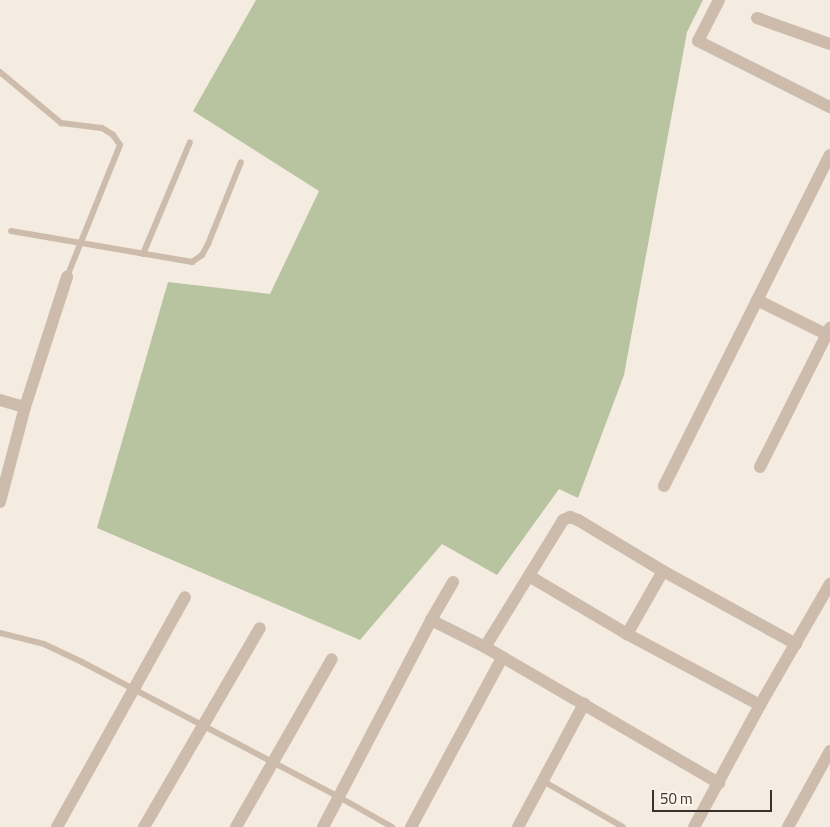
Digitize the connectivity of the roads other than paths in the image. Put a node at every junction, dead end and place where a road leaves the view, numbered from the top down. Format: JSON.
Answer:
{"nodes":[{"id":1,"x":719,"y":0,"type":"edge"},
{"id":2,"x":757,"y":18,"type":"dead end"},
{"id":3,"x":830,"y":44,"type":"edge"},
{"id":4,"x":0,"y":72,"type":"edge"},
{"id":5,"x":830,"y":107,"type":"edge"},
{"id":6,"x":190,"y":142,"type":"dead end"},
{"id":7,"x":830,"y":155,"type":"edge"},
{"id":8,"x":241,"y":162,"type":"dead end"},
{"id":9,"x":11,"y":231,"type":"dead end"},
{"id":10,"x":80,"y":244,"type":"junction"},
{"id":11,"x":143,"y":254,"type":"junction"},
{"id":12,"x":67,"y":278,"type":"joint"},
{"id":13,"x":757,"y":300,"type":"junction"},
{"id":14,"x":829,"y":333,"type":"edge"},
{"id":15,"x":0,"y":400,"type":"edge"},
{"id":16,"x":25,"y":407,"type":"junction"},
{"id":17,"x":760,"y":467,"type":"dead end"},
{"id":18,"x":664,"y":486,"type":"dead end"},
{"id":19,"x":0,"y":502,"type":"edge"},
{"id":20,"x":663,"y":571,"type":"junction"},
{"id":21,"x":529,"y":576,"type":"junction"},
{"id":22,"x":453,"y":582,"type":"dead end"},
{"id":23,"x":830,"y":584,"type":"edge"},
{"id":24,"x":185,"y":597,"type":"dead end"},
{"id":25,"x":431,"y":620,"type":"junction"},
{"id":26,"x":260,"y":628,"type":"dead end"},
{"id":27,"x":0,"y":633,"type":"edge"},
{"id":28,"x":627,"y":634,"type":"junction"},
{"id":29,"x":796,"y":644,"type":"junction"},
{"id":30,"x":485,"y":647,"type":"junction"},
{"id":31,"x":332,"y":658,"type":"dead end"},
{"id":32,"x":502,"y":658,"type":"junction"},
{"id":33,"x":134,"y":690,"type":"junction"},
{"id":34,"x":584,"y":704,"type":"junction"},
{"id":35,"x":760,"y":704,"type":"junction"},
{"id":36,"x":205,"y":725,"type":"junction"},
{"id":37,"x":830,"y":751,"type":"edge"},
{"id":38,"x":273,"y":762,"type":"junction"},
{"id":39,"x":543,"y":782,"type":"junction"},
{"id":40,"x":719,"y":783,"type":"junction"},
{"id":41,"x":339,"y":797,"type":"junction"},
{"id":42,"x":57,"y":827,"type":"edge"},
{"id":43,"x":144,"y":827,"type":"edge"},
{"id":44,"x":236,"y":827,"type":"edge"},
{"id":45,"x":323,"y":827,"type":"edge"},
{"id":46,"x":392,"y":827,"type":"edge"},
{"id":47,"x":411,"y":827,"type":"edge"},
{"id":48,"x":518,"y":827,"type":"edge"},
{"id":49,"x":623,"y":827,"type":"edge"},
{"id":50,"x":694,"y":827,"type":"edge"},
{"id":51,"x":788,"y":827,"type":"edge"}],
"edges":[{"from":1,"to":5,"type":"street"},
{"from":2,"to":3,"type":"street"},
{"from":4,"to":10,"type":"lane"},
{"from":6,"to":11,"type":"lane"},
{"from":7,"to":13,"type":"street"},
{"from":8,"to":11,"type":"lane"},
{"from":9,"to":10,"type":"lane"},
{"from":10,"to":11,"type":"lane"},
{"from":10,"to":12,"type":"lane"},
{"from":12,"to":16,"type":"street"},
{"from":13,"to":14,"type":"street"},
{"from":13,"to":18,"type":"street"},
{"from":14,"to":17,"type":"street"},
{"from":15,"to":16,"type":"street"},
{"from":16,"to":19,"type":"street"},
{"from":20,"to":21,"type":"street"},
{"from":20,"to":28,"type":"street"},
{"from":20,"to":29,"type":"street"},
{"from":21,"to":28,"type":"street"},
{"from":21,"to":30,"type":"street"},
{"from":22,"to":25,"type":"street"},
{"from":23,"to":29,"type":"street"},
{"from":24,"to":33,"type":"street"},
{"from":25,"to":30,"type":"street"},
{"from":25,"to":41,"type":"street"},
{"from":26,"to":36,"type":"street"},
{"from":27,"to":33,"type":"lane"},
{"from":28,"to":35,"type":"street"},
{"from":29,"to":35,"type":"street"},
{"from":30,"to":32,"type":"street"},
{"from":31,"to":38,"type":"street"},
{"from":32,"to":34,"type":"street"},
{"from":32,"to":47,"type":"street"},
{"from":33,"to":36,"type":"lane"},
{"from":33,"to":42,"type":"street"},
{"from":34,"to":39,"type":"street"},
{"from":34,"to":40,"type":"street"},
{"from":35,"to":40,"type":"street"},
{"from":36,"to":38,"type":"lane"},
{"from":36,"to":43,"type":"street"},
{"from":37,"to":51,"type":"street"},
{"from":38,"to":41,"type":"lane"},
{"from":38,"to":44,"type":"street"},
{"from":39,"to":48,"type":"street"},
{"from":39,"to":49,"type":"lane"},
{"from":40,"to":50,"type":"street"},
{"from":41,"to":45,"type":"street"},
{"from":41,"to":46,"type":"lane"}]}
